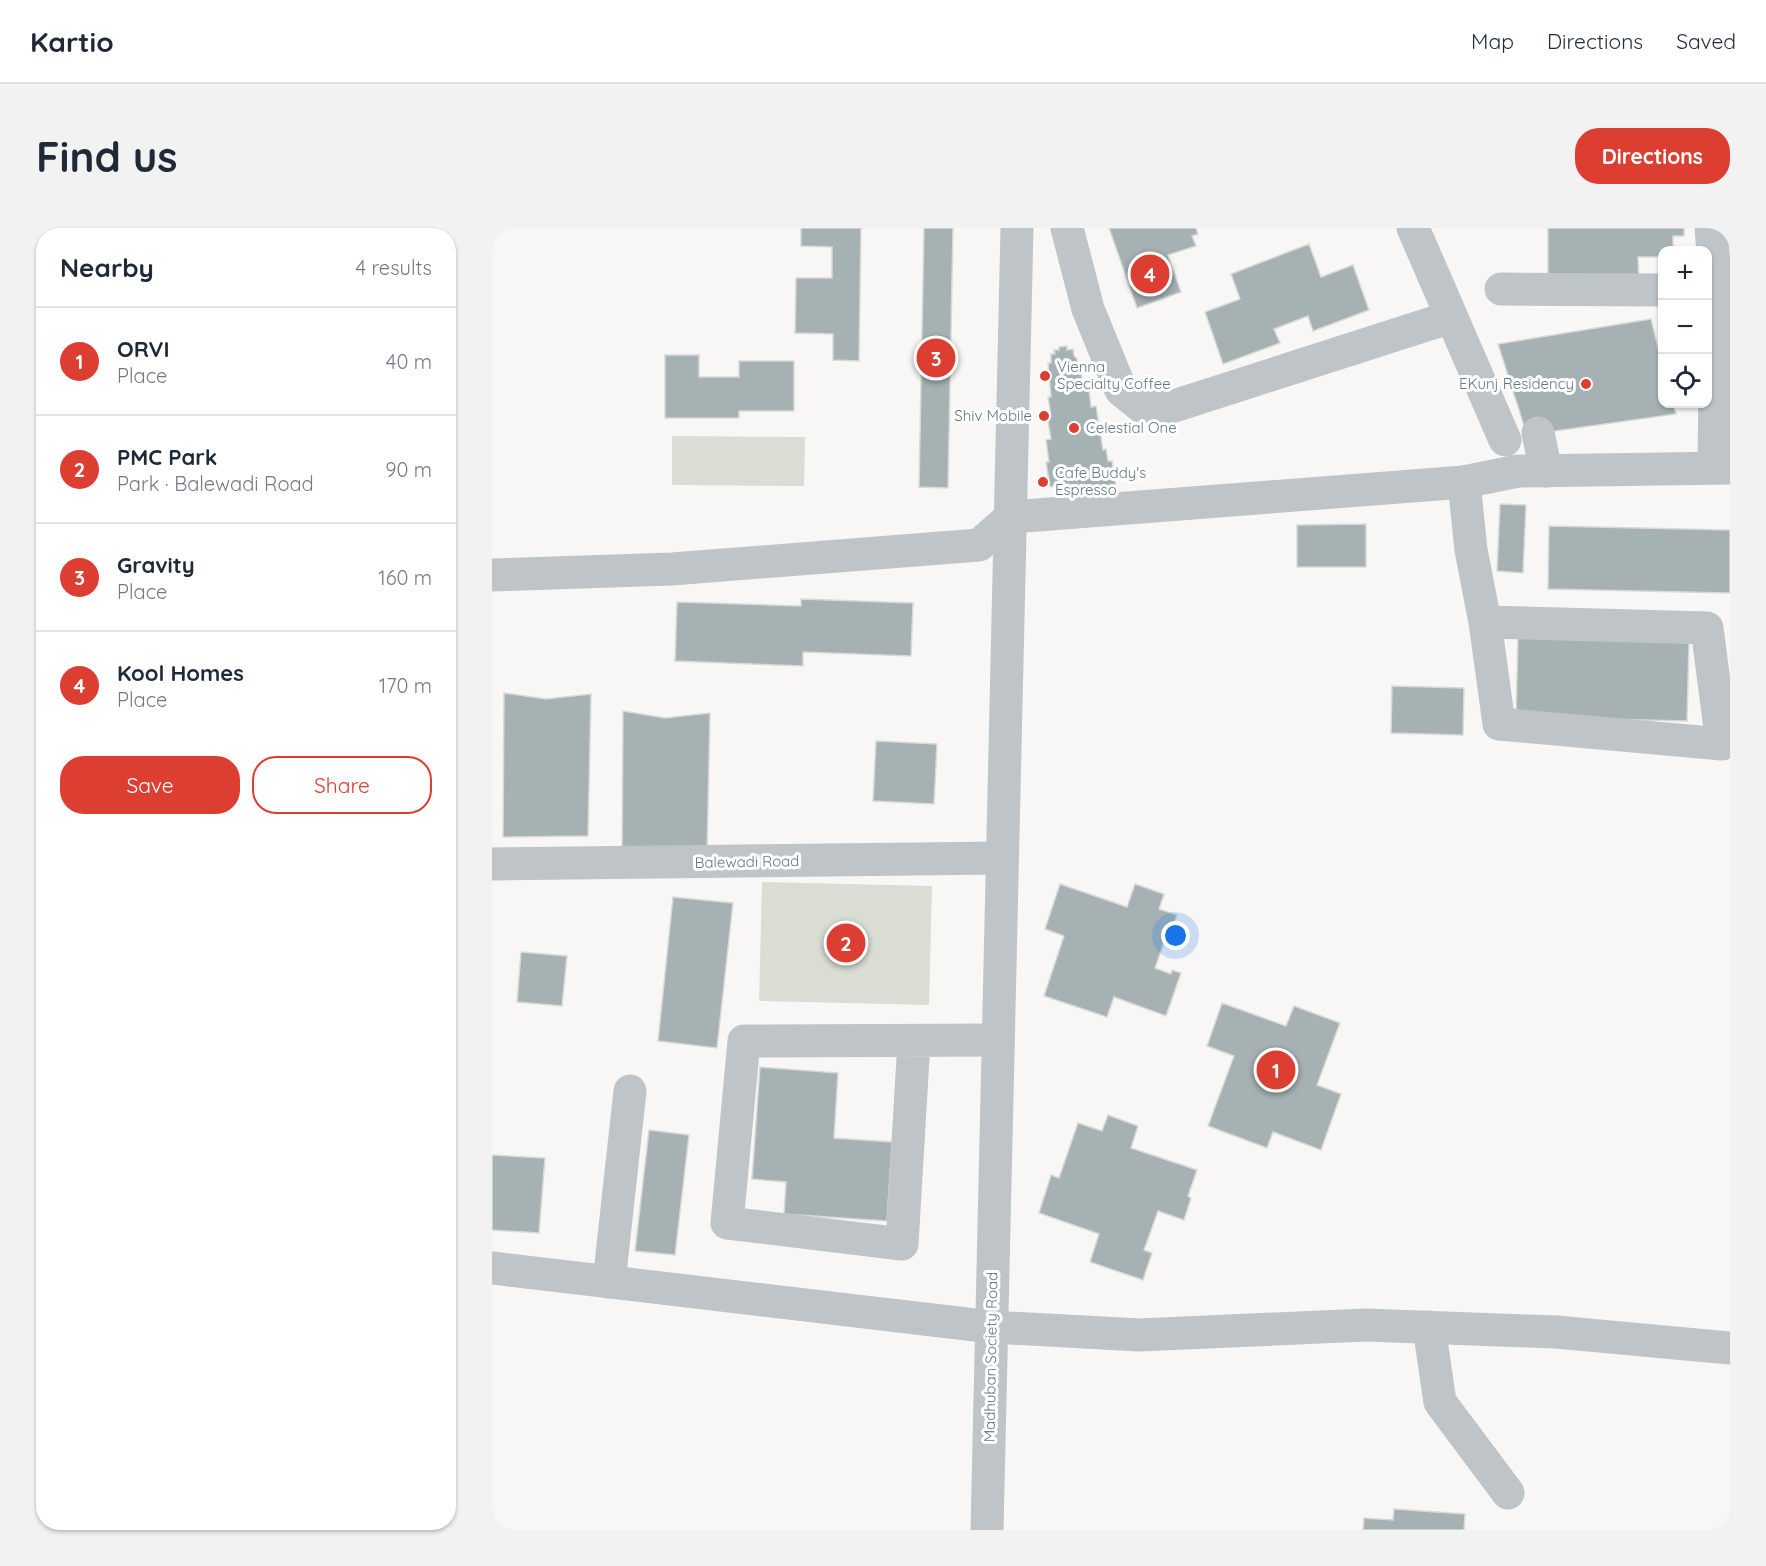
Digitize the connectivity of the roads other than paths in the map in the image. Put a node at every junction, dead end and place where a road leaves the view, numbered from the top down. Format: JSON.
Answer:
{"nodes":[{"id":1,"x":1017,"y":228,"type":"edge"},
{"id":2,"x":1067,"y":228,"type":"edge"},
{"id":3,"x":1413,"y":228,"type":"edge"},
{"id":4,"x":1711,"y":228,"type":"edge"},
{"id":5,"x":1711,"y":246,"type":"edge"},
{"id":6,"x":1502,"y":289,"type":"dead end"},
{"id":7,"x":1658,"y":290,"type":"edge"},
{"id":8,"x":1712,"y":290,"type":"edge"},
{"id":9,"x":1451,"y":317,"type":"junction"},
{"id":10,"x":1538,"y":433,"type":"dead end"},
{"id":11,"x":1505,"y":440,"type":"dead end"},
{"id":12,"x":1722,"y":468,"type":"edge"},
{"id":13,"x":1546,"y":471,"type":"junction"},
{"id":14,"x":1464,"y":482,"type":"junction"},
{"id":15,"x":1011,"y":517,"type":"junction"},
{"id":16,"x":492,"y":575,"type":"edge"},
{"id":17,"x":1485,"y":622,"type":"junction"},
{"id":18,"x":1002,"y":858,"type":"junction"},
{"id":19,"x":492,"y":864,"type":"edge"},
{"id":20,"x":998,"y":1040,"type":"junction"},
{"id":21,"x":914,"y":1041,"type":"junction"},
{"id":22,"x":630,"y":1091,"type":"dead end"},
{"id":23,"x":492,"y":1268,"type":"edge"},
{"id":24,"x":609,"y":1282,"type":"junction"},
{"id":25,"x":992,"y":1327,"type":"junction"},
{"id":26,"x":1429,"y":1327,"type":"junction"},
{"id":27,"x":1730,"y":1348,"type":"edge"},
{"id":28,"x":1508,"y":1493,"type":"dead end"},
{"id":29,"x":987,"y":1530,"type":"edge"}],
"edges":[{"from":1,"to":15,"type":"street","name":"Madhuban Society Road"},
{"from":2,"to":9,"type":"street"},
{"from":3,"to":9,"type":"street"},
{"from":4,"to":5,"type":"street"},
{"from":6,"to":7,"type":"street"},
{"from":8,"to":12,"type":"street"},
{"from":9,"to":11,"type":"street"},
{"from":10,"to":13,"type":"street"},
{"from":12,"to":13,"type":"street"},
{"from":13,"to":14,"type":"street"},
{"from":14,"to":15,"type":"street"},
{"from":14,"to":17,"type":"street"},
{"from":15,"to":16,"type":"street"},
{"from":15,"to":18,"type":"street","name":"Madhuban Society Road"},
{"from":17,"to":17,"type":"street"},
{"from":18,"to":19,"type":"street","name":"Balewadi Road"},
{"from":18,"to":20,"type":"street","name":"Madhuban Society Road"},
{"from":20,"to":21,"type":"street"},
{"from":20,"to":25,"type":"street","name":"Madhuban Society Road"},
{"from":21,"to":21,"type":"street"},
{"from":22,"to":24,"type":"street"},
{"from":23,"to":24,"type":"street"},
{"from":24,"to":25,"type":"street"},
{"from":25,"to":26,"type":"street"},
{"from":25,"to":29,"type":"street","name":"Madhuban Society Road"},
{"from":26,"to":27,"type":"street"},
{"from":26,"to":28,"type":"street"}]}
